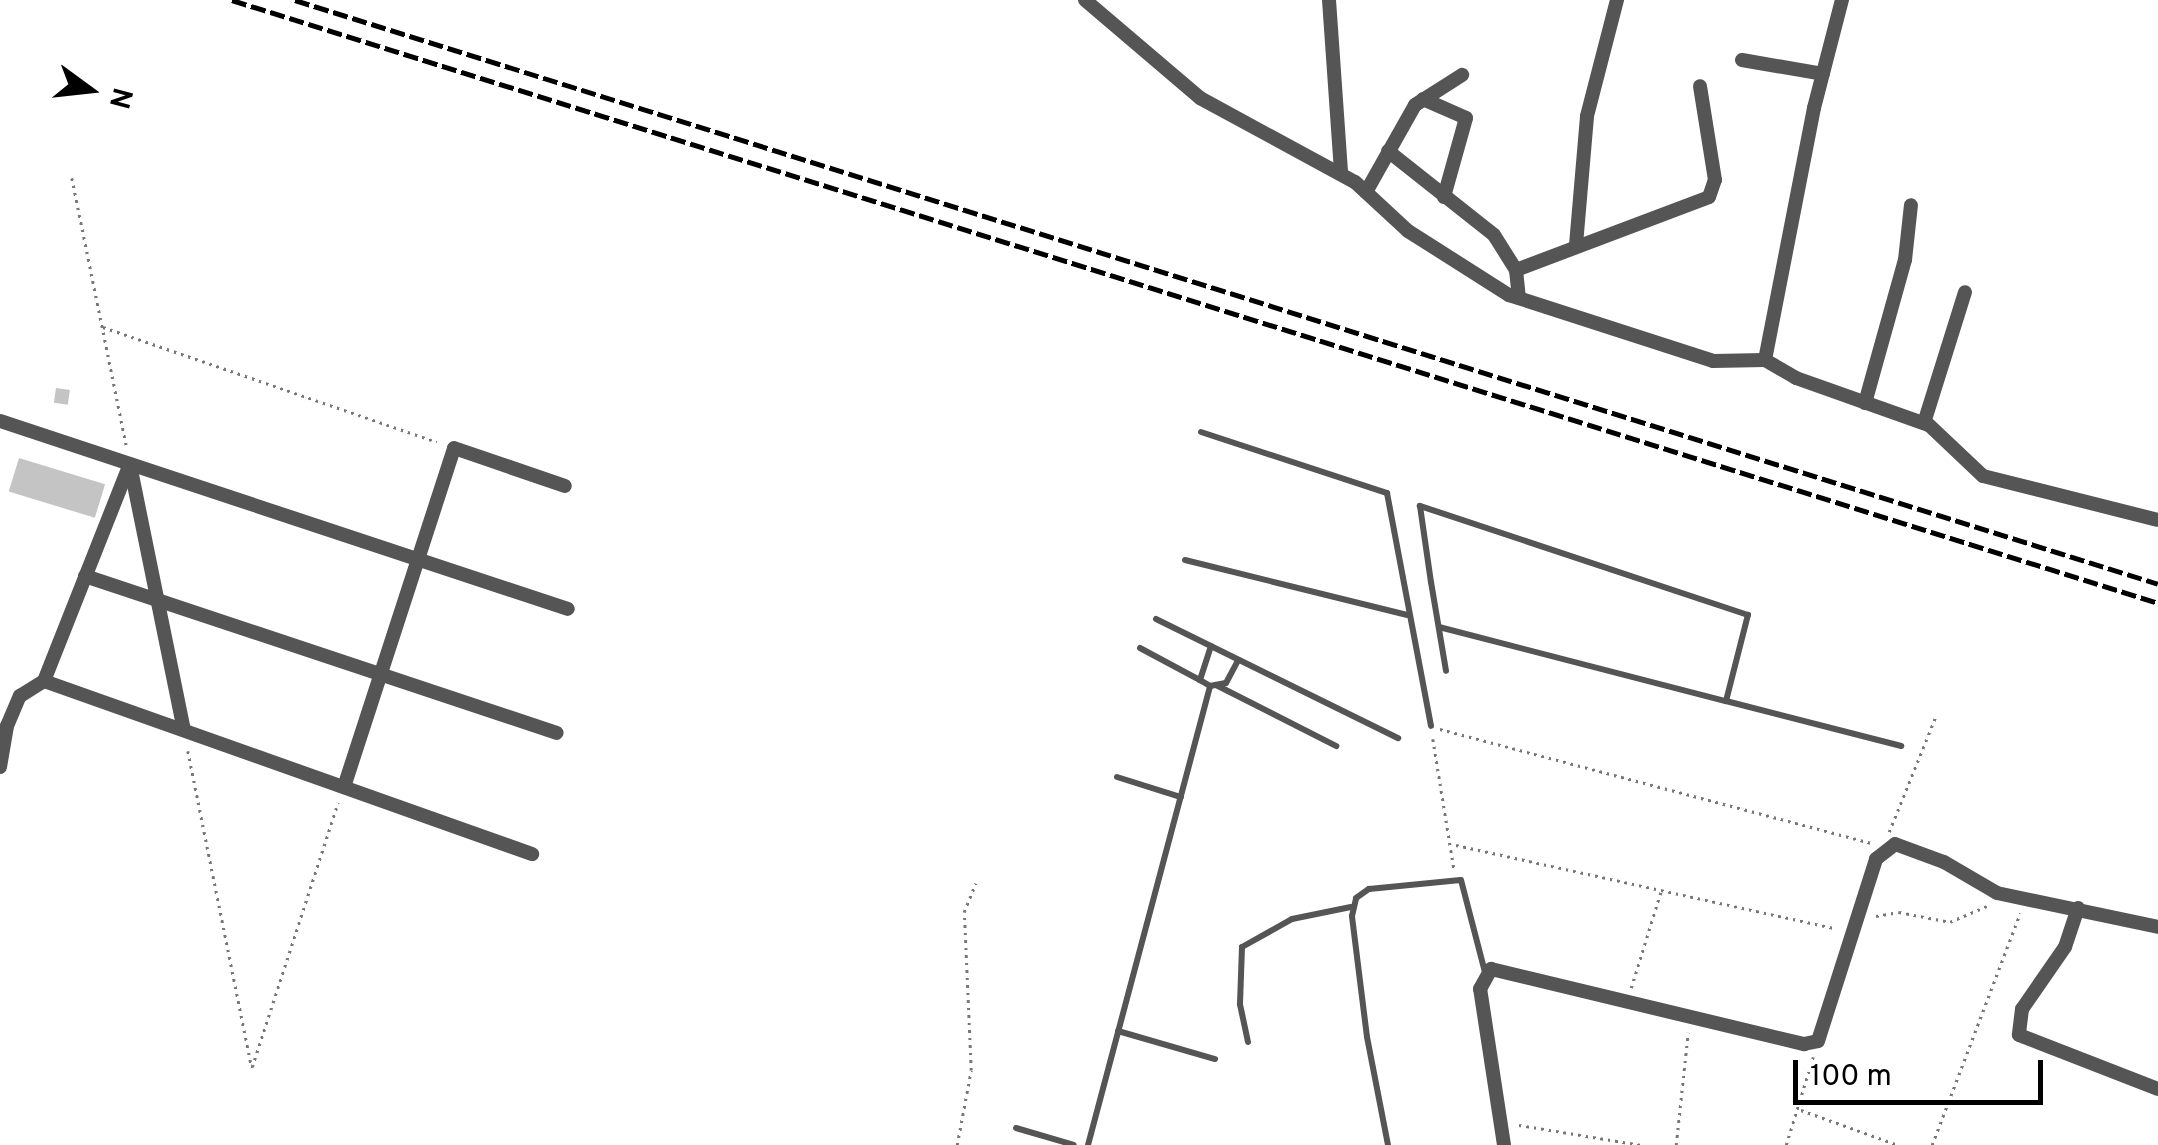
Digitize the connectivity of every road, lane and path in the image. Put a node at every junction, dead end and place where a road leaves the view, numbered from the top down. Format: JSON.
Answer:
{"nodes":[{"id":1,"x":1085,"y":0,"type":"edge"},
{"id":2,"x":1329,"y":0,"type":"edge"},
{"id":3,"x":1617,"y":0,"type":"edge"},
{"id":4,"x":1842,"y":0,"type":"edge"},
{"id":5,"x":1742,"y":60,"type":"dead end"},
{"id":6,"x":1823,"y":74,"type":"junction"},
{"id":7,"x":1462,"y":75,"type":"dead end"},
{"id":8,"x":1700,"y":86,"type":"dead end"},
{"id":9,"x":1423,"y":99,"type":"junction"},
{"id":10,"x":1388,"y":151,"type":"junction"},
{"id":11,"x":1341,"y":173,"type":"junction"},
{"id":12,"x":72,"y":178,"type":"dead end"},
{"id":13,"x":1366,"y":192,"type":"junction"},
{"id":14,"x":1444,"y":197,"type":"junction"},
{"id":15,"x":1911,"y":205,"type":"dead end"},
{"id":16,"x":1576,"y":245,"type":"junction"},
{"id":17,"x":1516,"y":270,"type":"junction"},
{"id":18,"x":1965,"y":292,"type":"dead end"},
{"id":19,"x":1519,"y":298,"type":"junction"},
{"id":20,"x":102,"y":327,"type":"junction"},
{"id":21,"x":1765,"y":360,"type":"junction"},
{"id":22,"x":1865,"y":404,"type":"junction"},
{"id":23,"x":0,"y":421,"type":"edge"},
{"id":24,"x":1924,"y":423,"type":"junction"},
{"id":25,"x":1201,"y":432,"type":"dead end"},
{"id":26,"x":454,"y":448,"type":"junction"},
{"id":27,"x":130,"y":464,"type":"junction"},
{"id":28,"x":565,"y":486,"type":"dead end"},
{"id":29,"x":2158,"y":520,"type":"edge"},
{"id":30,"x":417,"y":559,"type":"junction"},
{"id":31,"x":1184,"y":560,"type":"dead end"},
{"id":32,"x":86,"y":576,"type":"junction"},
{"id":33,"x":158,"y":600,"type":"junction"},
{"id":34,"x":568,"y":609,"type":"dead end"},
{"id":35,"x":1407,"y":615,"type":"junction"},
{"id":36,"x":1156,"y":619,"type":"dead end"},
{"id":37,"x":1439,"y":627,"type":"junction"},
{"id":38,"x":1211,"y":646,"type":"junction"},
{"id":39,"x":1140,"y":648,"type":"dead end"},
{"id":40,"x":1238,"y":660,"type":"junction"},
{"id":41,"x":1446,"y":671,"type":"dead end"},
{"id":42,"x":380,"y":674,"type":"junction"},
{"id":43,"x":1200,"y":680,"type":"junction"},
{"id":44,"x":44,"y":681,"type":"junction"},
{"id":45,"x":1213,"y":686,"type":"junction"},
{"id":46,"x":1726,"y":701,"type":"junction"},
{"id":47,"x":1936,"y":718,"type":"dead end"},
{"id":48,"x":1431,"y":726,"type":"junction"},
{"id":49,"x":184,"y":730,"type":"junction"},
{"id":50,"x":557,"y":733,"type":"dead end"},
{"id":51,"x":1398,"y":738,"type":"dead end"},
{"id":52,"x":1336,"y":746,"type":"dead end"},
{"id":53,"x":1901,"y":746,"type":"dead end"},
{"id":54,"x":0,"y":767,"type":"edge"},
{"id":55,"x":1117,"y":778,"type":"dead end"},
{"id":56,"x":344,"y":787,"type":"junction"},
{"id":57,"x":1180,"y":798,"type":"junction"},
{"id":58,"x":1456,"y":844,"type":"dead end"},
{"id":59,"x":1884,"y":846,"type":"junction"},
{"id":60,"x":532,"y":854,"type":"dead end"},
{"id":61,"x":1456,"y":879,"type":"junction"},
{"id":62,"x":976,"y":884,"type":"dead end"},
{"id":63,"x":1662,"y":890,"type":"junction"},
{"id":64,"x":1997,"y":893,"type":"junction"},
{"id":65,"x":2026,"y":896,"type":"junction"},
{"id":66,"x":1351,"y":908,"type":"junction"},
{"id":67,"x":2078,"y":908,"type":"junction"},
{"id":68,"x":1857,"y":927,"type":"junction"},
{"id":69,"x":2158,"y":927,"type":"edge"},
{"id":70,"x":1485,"y":974,"type":"junction"},
{"id":71,"x":1624,"y":996,"type":"junction"},
{"id":72,"x":1690,"y":1012,"type":"junction"},
{"id":73,"x":1118,"y":1031,"type":"junction"},
{"id":74,"x":1818,"y":1041,"type":"junction"},
{"id":75,"x":1248,"y":1042,"type":"dead end"},
{"id":76,"x":1215,"y":1060,"type":"dead end"},
{"id":77,"x":2158,"y":1089,"type":"edge"},
{"id":78,"x":1798,"y":1109,"type":"junction"},
{"id":79,"x":1501,"y":1122,"type":"junction"},
{"id":80,"x":1016,"y":1128,"type":"dead end"},
{"id":81,"x":957,"y":1145,"type":"edge"},
{"id":82,"x":1074,"y":1145,"type":"edge"},
{"id":83,"x":1088,"y":1145,"type":"edge"},
{"id":84,"x":1388,"y":1145,"type":"edge"},
{"id":85,"x":1504,"y":1145,"type":"edge"},
{"id":86,"x":1641,"y":1145,"type":"edge"},
{"id":87,"x":1676,"y":1145,"type":"edge"},
{"id":88,"x":1786,"y":1145,"type":"edge"},
{"id":89,"x":1898,"y":1145,"type":"edge"},
{"id":90,"x":1932,"y":1145,"type":"edge"}],
"edges":[{"from":1,"to":11,"type":"street"},
{"from":2,"to":11,"type":"street"},
{"from":3,"to":16,"type":"street"},
{"from":4,"to":6,"type":"street"},
{"from":5,"to":6,"type":"street"},
{"from":6,"to":21,"type":"street"},
{"from":7,"to":9,"type":"street"},
{"from":8,"to":16,"type":"street"},
{"from":9,"to":10,"type":"street"},
{"from":9,"to":14,"type":"street"},
{"from":10,"to":13,"type":"street"},
{"from":10,"to":14,"type":"street"},
{"from":11,"to":13,"type":"street"},
{"from":12,"to":20,"type":"path"},
{"from":13,"to":19,"type":"street"},
{"from":14,"to":17,"type":"street"},
{"from":15,"to":22,"type":"street"},
{"from":16,"to":17,"type":"street"},
{"from":17,"to":19,"type":"street"},
{"from":18,"to":24,"type":"street"},
{"from":19,"to":21,"type":"street"},
{"from":20,"to":26,"type":"path"},
{"from":20,"to":27,"type":"path"},
{"from":21,"to":22,"type":"street"},
{"from":22,"to":24,"type":"street"},
{"from":23,"to":27,"type":"street"},
{"from":24,"to":29,"type":"street"},
{"from":25,"to":35,"type":"lane"},
{"from":26,"to":28,"type":"street"},
{"from":26,"to":30,"type":"street"},
{"from":27,"to":30,"type":"street"},
{"from":27,"to":32,"type":"street"},
{"from":27,"to":33,"type":"street"},
{"from":30,"to":34,"type":"street"},
{"from":30,"to":42,"type":"street"},
{"from":31,"to":35,"type":"lane"},
{"from":32,"to":33,"type":"street"},
{"from":32,"to":44,"type":"street"},
{"from":33,"to":42,"type":"street"},
{"from":33,"to":49,"type":"street"},
{"from":35,"to":48,"type":"lane"},
{"from":36,"to":38,"type":"lane"},
{"from":37,"to":41,"type":"lane"},
{"from":37,"to":46,"type":"lane"},
{"from":37,"to":46,"type":"lane"},
{"from":38,"to":40,"type":"lane"},
{"from":38,"to":43,"type":"lane"},
{"from":39,"to":43,"type":"lane"},
{"from":40,"to":45,"type":"lane"},
{"from":40,"to":51,"type":"lane"},
{"from":42,"to":50,"type":"street"},
{"from":42,"to":56,"type":"street"},
{"from":43,"to":45,"type":"lane"},
{"from":44,"to":49,"type":"street"},
{"from":44,"to":54,"type":"street"},
{"from":45,"to":52,"type":"lane"},
{"from":45,"to":57,"type":"lane"},
{"from":46,"to":53,"type":"lane"},
{"from":47,"to":59,"type":"path"},
{"from":48,"to":59,"type":"path"},
{"from":48,"to":61,"type":"path"},
{"from":49,"to":56,"type":"street"},
{"from":49,"to":56,"type":"path"},
{"from":55,"to":57,"type":"lane"},
{"from":56,"to":60,"type":"street"},
{"from":57,"to":73,"type":"lane"},
{"from":58,"to":63,"type":"path"},
{"from":59,"to":64,"type":"street"},
{"from":59,"to":68,"type":"street"},
{"from":61,"to":66,"type":"lane"},
{"from":61,"to":70,"type":"lane"},
{"from":62,"to":81,"type":"path"},
{"from":63,"to":68,"type":"path"},
{"from":63,"to":71,"type":"path"},
{"from":64,"to":65,"type":"street"},
{"from":64,"to":68,"type":"path"},
{"from":65,"to":67,"type":"street"},
{"from":65,"to":90,"type":"path"},
{"from":66,"to":75,"type":"lane"},
{"from":66,"to":84,"type":"lane"},
{"from":67,"to":69,"type":"street"},
{"from":67,"to":77,"type":"street"},
{"from":68,"to":74,"type":"street"},
{"from":70,"to":71,"type":"street"},
{"from":70,"to":79,"type":"street"},
{"from":71,"to":72,"type":"street"},
{"from":72,"to":74,"type":"street"},
{"from":72,"to":87,"type":"path"},
{"from":73,"to":76,"type":"lane"},
{"from":73,"to":83,"type":"lane"},
{"from":74,"to":78,"type":"path"},
{"from":78,"to":88,"type":"path"},
{"from":78,"to":89,"type":"path"},
{"from":79,"to":85,"type":"street"},
{"from":79,"to":86,"type":"path"},
{"from":80,"to":82,"type":"lane"}]}
